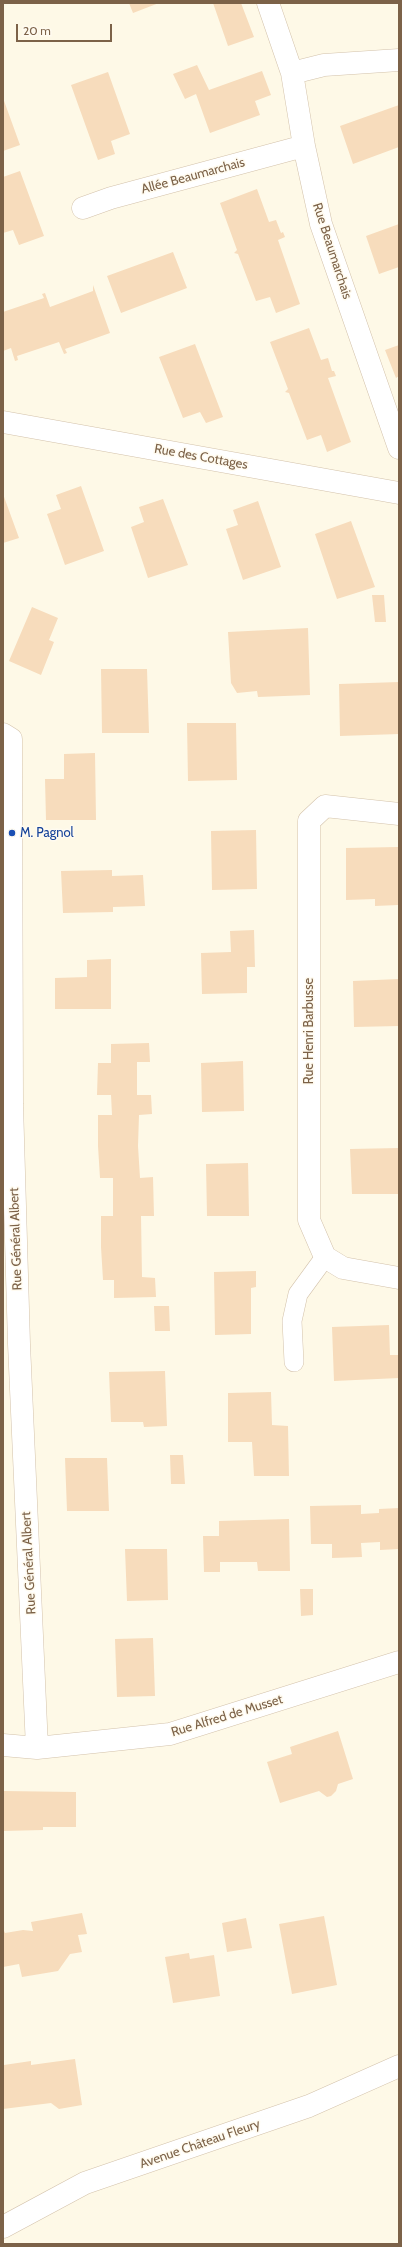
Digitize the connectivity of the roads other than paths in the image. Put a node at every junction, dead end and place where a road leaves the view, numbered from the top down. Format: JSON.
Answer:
{"nodes":[{"id":1,"x":268,"y":3,"type":"edge"},
{"id":2,"x":399,"y":60,"type":"edge"},
{"id":3,"x":292,"y":73,"type":"junction"},
{"id":4,"x":304,"y":146,"type":"junction"},
{"id":5,"x":83,"y":208,"type":"dead end"},
{"id":6,"x":3,"y":422,"type":"edge"},
{"id":7,"x":399,"y":448,"type":"edge"},
{"id":8,"x":399,"y":493,"type":"edge"},
{"id":9,"x":3,"y":734,"type":"edge"},
{"id":10,"x":399,"y":814,"type":"edge"},
{"id":11,"x":8,"y":830,"type":"edge"},
{"id":12,"x":8,"y":1104,"type":"edge"},
{"id":13,"x":325,"y":1257,"type":"junction"},
{"id":14,"x":399,"y":1278,"type":"edge"},
{"id":15,"x":11,"y":1345,"type":"edge"},
{"id":16,"x":294,"y":1362,"type":"dead end"},
{"id":17,"x":399,"y":1662,"type":"edge"},
{"id":18,"x":3,"y":1744,"type":"edge"},
{"id":19,"x":37,"y":1748,"type":"junction"},
{"id":20,"x":399,"y":2066,"type":"edge"},
{"id":21,"x":3,"y":2227,"type":"edge"}],
"edges":[{"from":1,"to":3,"type":"street","name":"Rue Beaumarchais"},
{"from":2,"to":3,"type":"street"},
{"from":3,"to":4,"type":"street","name":"Rue Beaumarchais"},
{"from":4,"to":5,"type":"street","name":"Allée Beaumarchais"},
{"from":4,"to":7,"type":"street","name":"Rue Beaumarchais"},
{"from":6,"to":8,"type":"street","name":"Rue des Cottages"},
{"from":9,"to":11,"type":"street","name":"Rue Général Albert"},
{"from":10,"to":13,"type":"street","name":"Rue Henri Barbusse"},
{"from":11,"to":12,"type":"street","name":"Rue Général Albert"},
{"from":12,"to":15,"type":"street","name":"Rue Général Albert"},
{"from":13,"to":14,"type":"street"},
{"from":13,"to":16,"type":"lane"},
{"from":15,"to":19,"type":"street","name":"Rue Général Albert"},
{"from":17,"to":19,"type":"street","name":"Rue Alfred de Musset"},
{"from":18,"to":19,"type":"street","name":"Rue Alfred de Musset"},
{"from":20,"to":21,"type":"street","name":"Avenue Château Fleury"}]}
